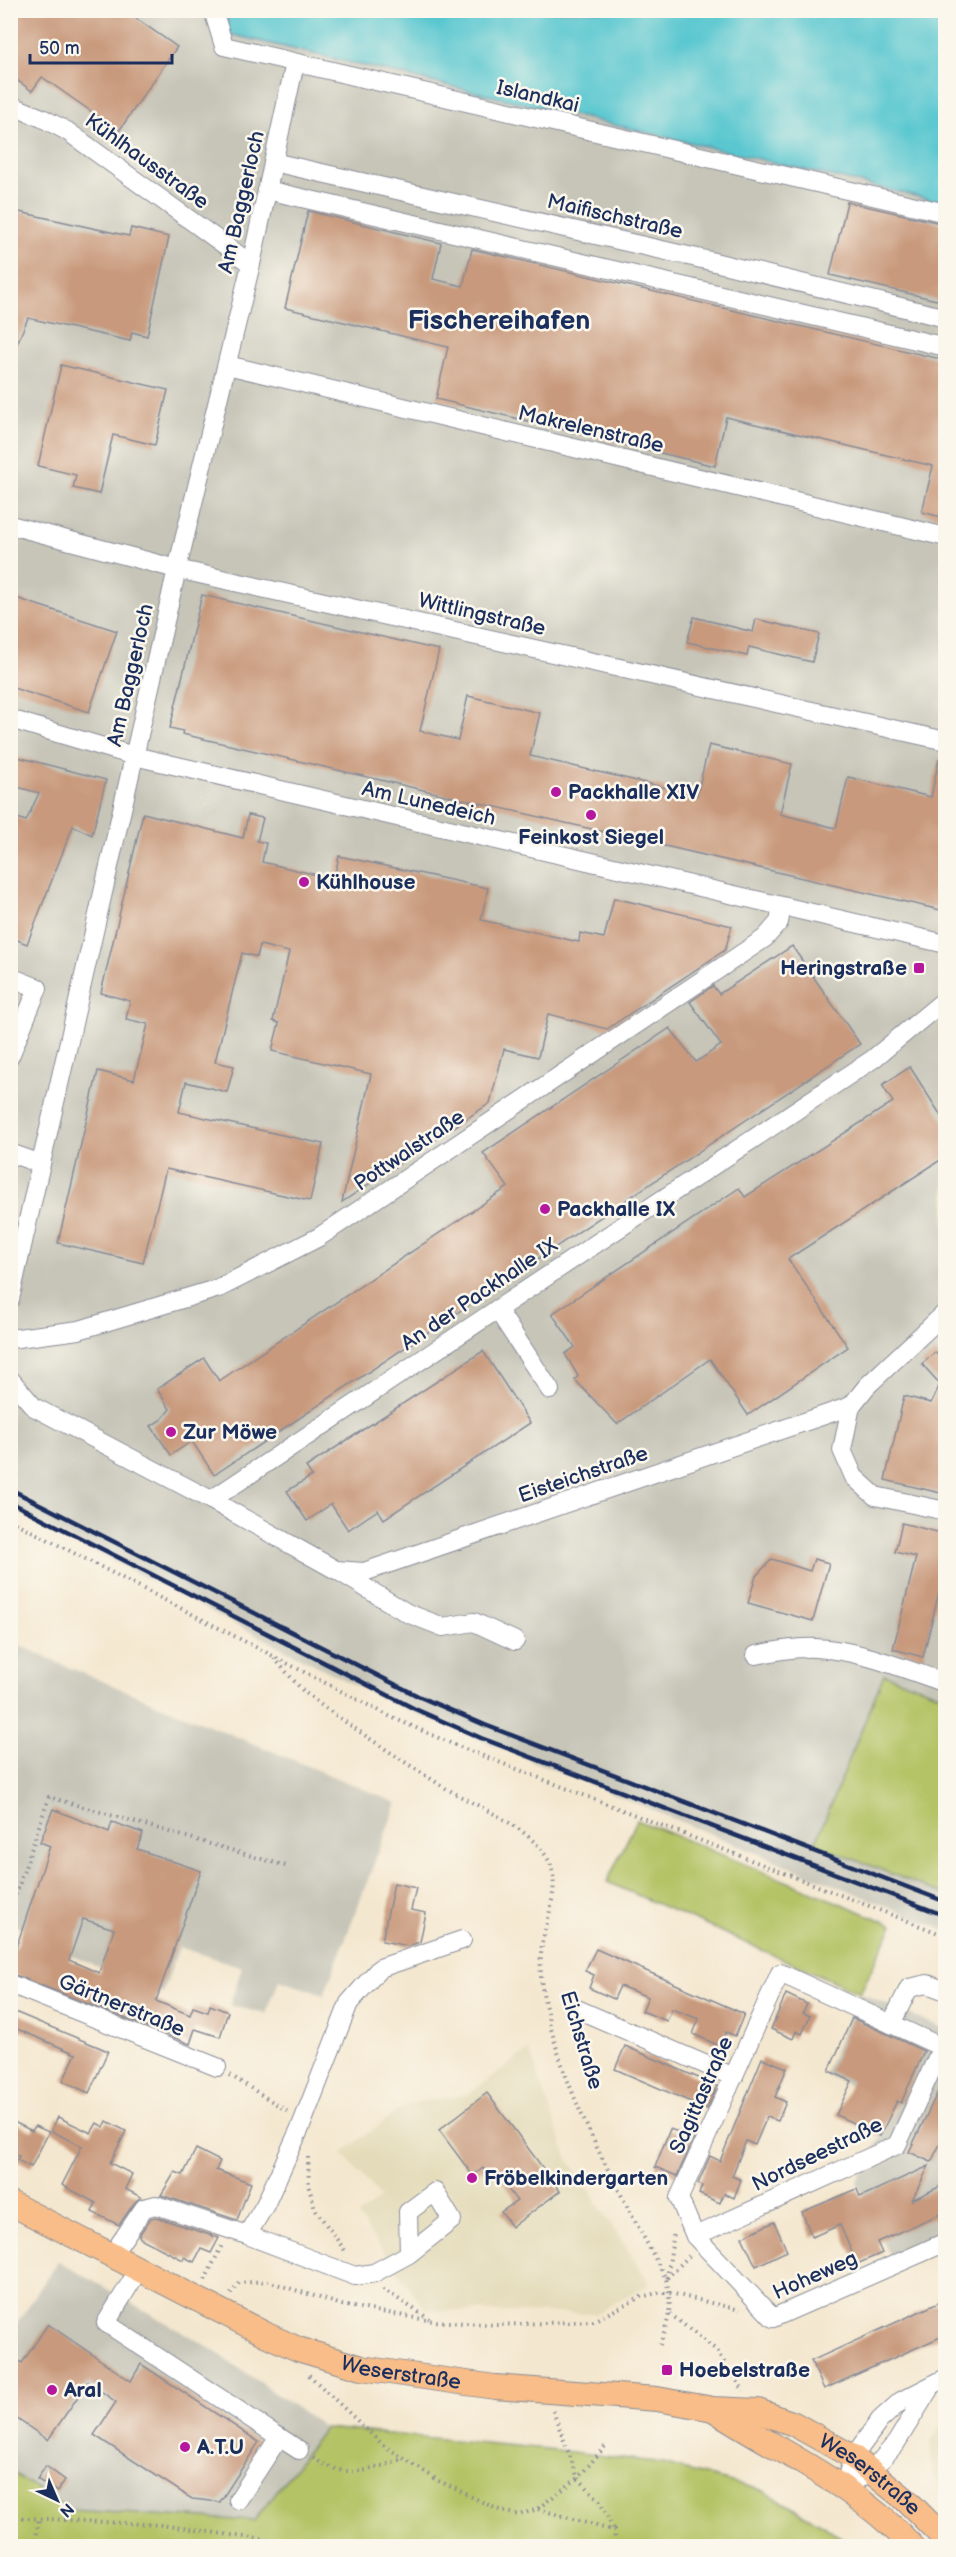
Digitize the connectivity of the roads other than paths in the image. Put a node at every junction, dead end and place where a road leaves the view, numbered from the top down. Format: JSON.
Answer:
{"nodes":[{"id":1,"x":213,"y":10,"type":"edge"},
{"id":2,"x":295,"y":63,"type":"junction"},
{"id":3,"x":10,"y":105,"type":"edge"},
{"id":4,"x":273,"y":162,"type":"junction"},
{"id":5,"x":267,"y":190,"type":"junction"},
{"id":6,"x":945,"y":213,"type":"edge"},
{"id":7,"x":251,"y":264,"type":"junction"},
{"id":8,"x":945,"y":318,"type":"edge"},
{"id":9,"x":945,"y":348,"type":"edge"},
{"id":10,"x":227,"y":365,"type":"junction"},
{"id":11,"x":10,"y":525,"type":"edge"},
{"id":12,"x":945,"y":537,"type":"edge"},
{"id":13,"x":177,"y":569,"type":"junction"},
{"id":14,"x":10,"y":719,"type":"edge"},
{"id":15,"x":945,"y":741,"type":"edge"},
{"id":16,"x":134,"y":756,"type":"junction"},
{"id":17,"x":782,"y":907,"type":"junction"},
{"id":18,"x":945,"y":944,"type":"edge"},
{"id":19,"x":10,"y":977,"type":"edge"},
{"id":20,"x":945,"y":999,"type":"edge"},
{"id":21,"x":10,"y":1056,"type":"edge"},
{"id":22,"x":10,"y":1153,"type":"edge"},
{"id":23,"x":41,"y":1164,"type":"junction"},
{"id":24,"x":10,"y":1299,"type":"edge"},
{"id":25,"x":497,"y":1309,"type":"junction"},
{"id":26,"x":945,"y":1312,"type":"edge"},
{"id":27,"x":10,"y":1339,"type":"edge"},
{"id":28,"x":10,"y":1379,"type":"edge"},
{"id":29,"x":550,"y":1390,"type":"dead end"},
{"id":30,"x":851,"y":1406,"type":"junction"},
{"id":31,"x":211,"y":1500,"type":"junction"},
{"id":32,"x":945,"y":1511,"type":"edge"},
{"id":33,"x":336,"y":1570,"type":"junction"},
{"id":34,"x":516,"y":1641,"type":"dead end"},
{"id":35,"x":756,"y":1655,"type":"dead end"},
{"id":36,"x":945,"y":1683,"type":"edge"},
{"id":37,"x":462,"y":1940,"type":"dead end"},
{"id":38,"x":10,"y":1984,"type":"edge"},
{"id":39,"x":945,"y":1991,"type":"edge"},
{"id":40,"x":577,"y":2009,"type":"dead end"},
{"id":41,"x":891,"y":2024,"type":"junction"},
{"id":42,"x":944,"y":2048,"type":"edge"},
{"id":43,"x":217,"y":2067,"type":"road end"},
{"id":44,"x":734,"y":2077,"type":"junction"},
{"id":45,"x":10,"y":2203,"type":"edge"},
{"id":46,"x":248,"y":2235,"type":"junction"},
{"id":47,"x":694,"y":2236,"type":"junction"},
{"id":48,"x":945,"y":2242,"type":"edge"},
{"id":49,"x":409,"y":2254,"type":"dead end"},
{"id":50,"x":112,"y":2255,"type":"junction"},
{"id":51,"x":139,"y":2269,"type":"junction"},
{"id":52,"x":938,"y":2381,"type":"edge"},
{"id":53,"x":714,"y":2409,"type":"junction"},
{"id":54,"x":279,"y":2437,"type":"junction"},
{"id":55,"x":299,"y":2450,"type":"dead end"},
{"id":56,"x":862,"y":2465,"type":"junction"},
{"id":57,"x":844,"y":2487,"type":"junction"},
{"id":58,"x":238,"y":2500,"type":"dead end"},
{"id":59,"x":945,"y":2540,"type":"edge"},
{"id":60,"x":912,"y":2547,"type":"edge"}],
"edges":[{"from":1,"to":2,"type":"street","name":"Islandkai"},
{"from":2,"to":4,"type":"street","name":"Am Baggerloch"},
{"from":2,"to":6,"type":"street","name":"Islandkai"},
{"from":3,"to":7,"type":"street","name":"Kühlhausstraße"},
{"from":4,"to":5,"type":"street","name":"Am Baggerloch"},
{"from":4,"to":8,"type":"street","name":"Maifischstraße"},
{"from":5,"to":7,"type":"street","name":"Am Baggerloch"},
{"from":5,"to":9,"type":"street"},
{"from":7,"to":10,"type":"street","name":"Am Baggerloch"},
{"from":10,"to":12,"type":"street","name":"Makrelenstraße"},
{"from":10,"to":13,"type":"street","name":"Am Baggerloch"},
{"from":11,"to":13,"type":"street","name":"Wittlingstraße"},
{"from":13,"to":15,"type":"street","name":"Wittlingstraße"},
{"from":13,"to":16,"type":"street","name":"Am Baggerloch"},
{"from":14,"to":16,"type":"street","name":"Am Lunedeich"},
{"from":16,"to":17,"type":"street","name":"Am Lunedeich"},
{"from":16,"to":23,"type":"street","name":"Am Baggerloch"},
{"from":17,"to":18,"type":"street","name":"Am Lunedeich"},
{"from":17,"to":27,"type":"street","name":"Pottwalstraße"},
{"from":19,"to":21,"type":"street"},
{"from":20,"to":25,"type":"street","name":"An der Packhalle IX"},
{"from":22,"to":23,"type":"street"},
{"from":23,"to":24,"type":"street","name":"Am Baggerloch"},
{"from":25,"to":29,"type":"street"},
{"from":25,"to":31,"type":"street","name":"An der Packhalle IX"},
{"from":26,"to":30,"type":"street"},
{"from":28,"to":31,"type":"street"},
{"from":30,"to":32,"type":"street"},
{"from":30,"to":33,"type":"street","name":"Eisteichstraße"},
{"from":31,"to":33,"type":"street","name":"Eisteichstraße"},
{"from":33,"to":34,"type":"street"},
{"from":35,"to":36,"type":"street"},
{"from":37,"to":46,"type":"street"},
{"from":38,"to":43,"type":"street","name":"Gärtnerstraße"},
{"from":39,"to":41,"type":"street"},
{"from":40,"to":44,"type":"street"},
{"from":41,"to":42,"type":"street"},
{"from":41,"to":44,"type":"street","name":"Sagittastraße"},
{"from":42,"to":47,"type":"street","name":"Nordseestraße"},
{"from":44,"to":47,"type":"street","name":"Sagittastraße"},
{"from":45,"to":50,"type":"main road","name":"Weserstraße"},
{"from":46,"to":49,"type":"street"},
{"from":46,"to":50,"type":"street"},
{"from":47,"to":48,"type":"street","name":"Hoheweg"},
{"from":50,"to":51,"type":"main road","name":"Weserstraße"},
{"from":51,"to":53,"type":"main road","name":"Weserstraße"},
{"from":51,"to":54,"type":"street"},
{"from":52,"to":56,"type":"street"},
{"from":52,"to":56,"type":"street"},
{"from":53,"to":56,"type":"main road","name":"Weserstraße"},
{"from":53,"to":57,"type":"main road","name":"Weserstraße"},
{"from":54,"to":55,"type":"street"},
{"from":54,"to":58,"type":"street"},
{"from":56,"to":57,"type":"street"},
{"from":56,"to":59,"type":"main road","name":"Weserstraße"},
{"from":57,"to":60,"type":"main road","name":"Weserstraße"}]}
